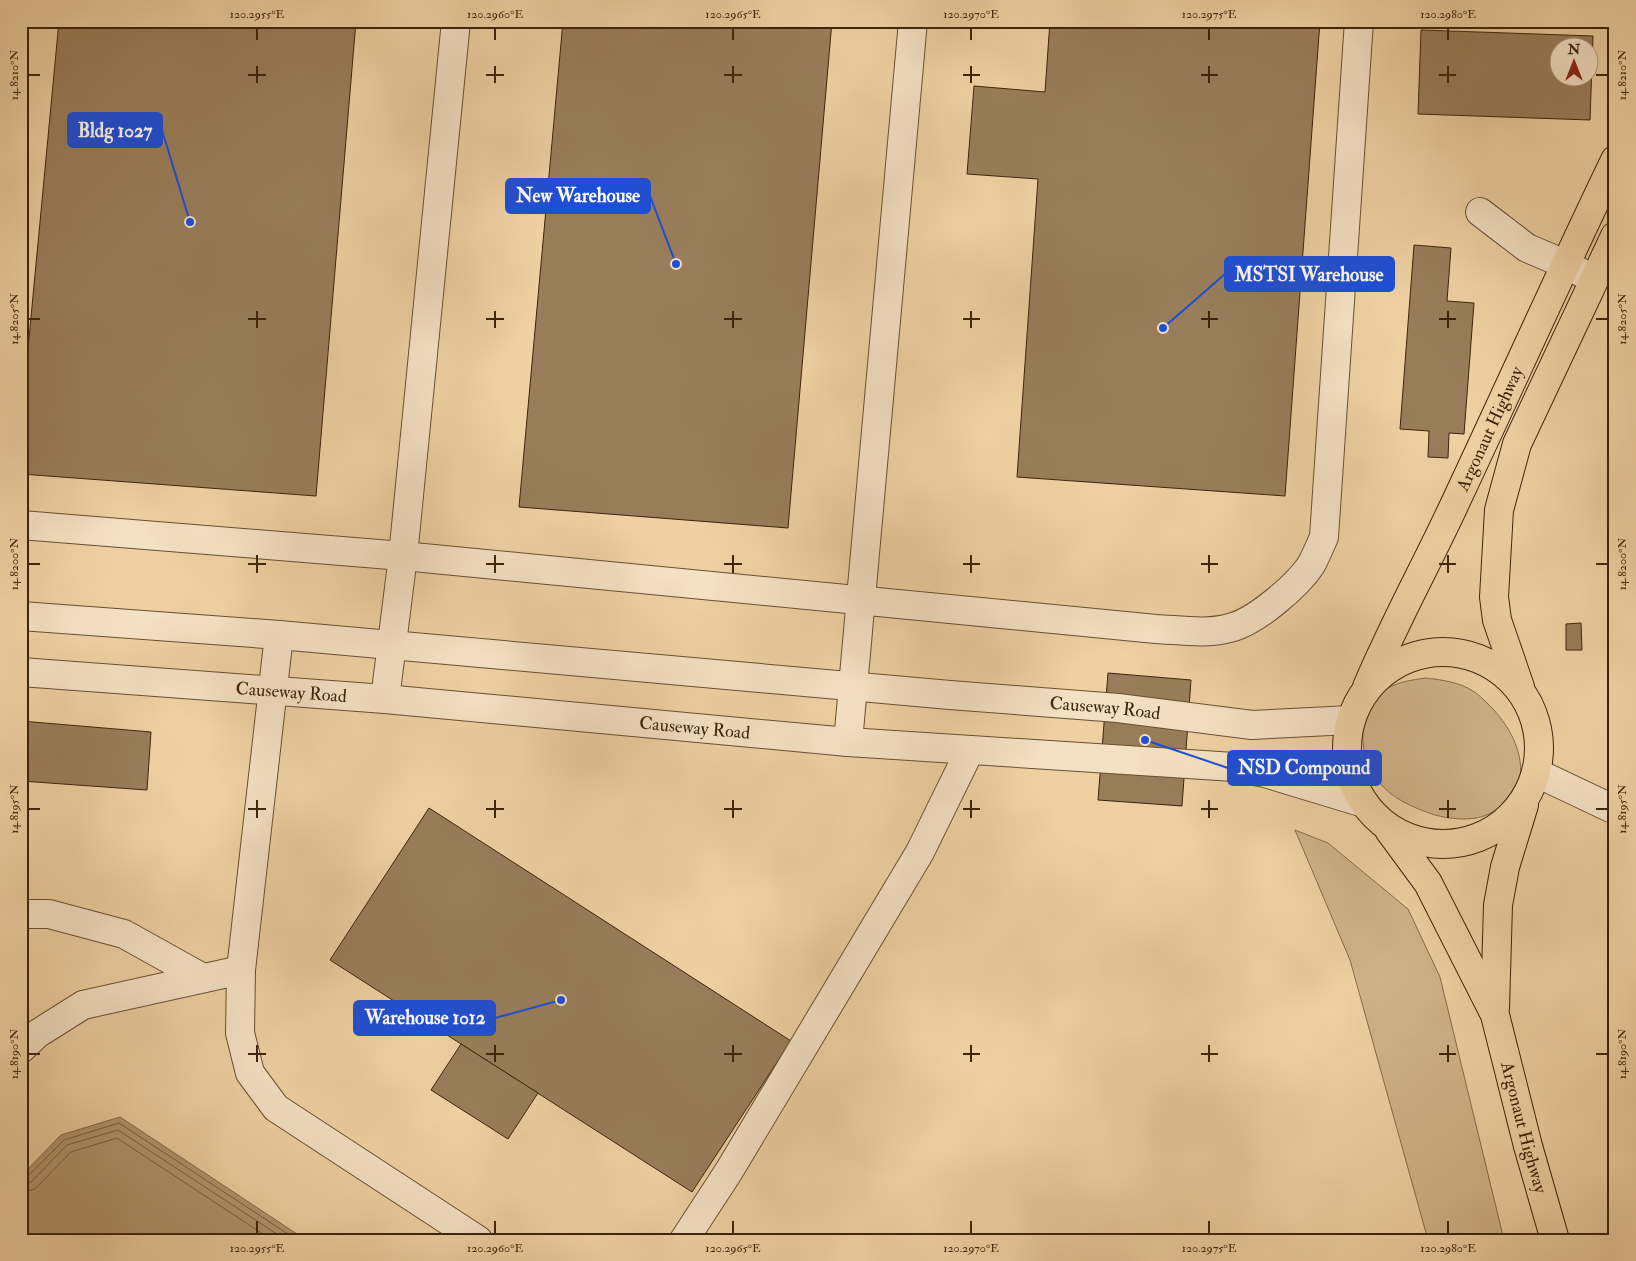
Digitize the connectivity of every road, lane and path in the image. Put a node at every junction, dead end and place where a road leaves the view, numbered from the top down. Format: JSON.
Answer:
{"nodes":[{"id":1,"x":456,"y":21,"type":"edge"},
{"id":2,"x":913,"y":21,"type":"edge"},
{"id":3,"x":1359,"y":21,"type":"edge"},
{"id":4,"x":1615,"y":160,"type":"edge"},
{"id":5,"x":1480,"y":212,"type":"dead end"},
{"id":6,"x":1615,"y":236,"type":"edge"},
{"id":7,"x":1565,"y":264,"type":"junction"},
{"id":8,"x":1593,"y":279,"type":"junction"},
{"id":9,"x":21,"y":525,"type":"edge"},
{"id":10,"x":403,"y":556,"type":"junction"},
{"id":11,"x":860,"y":599,"type":"junction"},
{"id":12,"x":21,"y":616,"type":"edge"},
{"id":13,"x":279,"y":635,"type":"junction"},
{"id":14,"x":392,"y":644,"type":"junction"},
{"id":15,"x":21,"y":672,"type":"edge"},
{"id":16,"x":852,"y":687,"type":"junction"},
{"id":17,"x":273,"y":690,"type":"junction"},
{"id":18,"x":1522,"y":693,"type":"junction"},
{"id":19,"x":1363,"y":695,"type":"junction"},
{"id":20,"x":385,"y":699,"type":"junction"},
{"id":21,"x":1351,"y":720,"type":"junction"},
{"id":22,"x":848,"y":742,"type":"junction"},
{"id":23,"x":970,"y":750,"type":"junction"},
{"id":24,"x":1537,"y":773,"type":"junction"},
{"id":25,"x":1526,"y":799,"type":"junction"},
{"id":26,"x":1364,"y":803,"type":"junction"},
{"id":27,"x":1615,"y":810,"type":"edge"},
{"id":28,"x":1386,"y":826,"type":"junction"},
{"id":29,"x":21,"y":914,"type":"edge"},
{"id":30,"x":241,"y":970,"type":"junction"},
{"id":31,"x":203,"y":978,"type":"junction"},
{"id":32,"x":1495,"y":1014,"type":"junction"},
{"id":33,"x":21,"y":1049,"type":"edge"},
{"id":34,"x":478,"y":1240,"type":"edge"},
{"id":35,"x":684,"y":1240,"type":"edge"},
{"id":36,"x":1555,"y":1240,"type":"edge"}],
"edges":[{"from":1,"to":10,"type":"street"},
{"from":2,"to":11,"type":"street"},
{"from":3,"to":11,"type":"street"},
{"from":4,"to":7,"type":"main road","name":"Argonaut Highway"},
{"from":5,"to":7,"type":"street"},
{"from":6,"to":8,"type":"main road","name":"Argonaut Highway"},
{"from":7,"to":8,"type":"street"},
{"from":7,"to":19,"type":"main road","name":"Argonaut Highway"},
{"from":8,"to":18,"type":"main road","name":"Argonaut Highway"},
{"from":9,"to":10,"type":"street"},
{"from":10,"to":11,"type":"street"},
{"from":10,"to":14,"type":"street"},
{"from":11,"to":16,"type":"street"},
{"from":12,"to":13,"type":"street","name":"Causeway Road"},
{"from":13,"to":14,"type":"street","name":"Causeway Road"},
{"from":13,"to":17,"type":"street"},
{"from":14,"to":16,"type":"street","name":"Causeway Road"},
{"from":14,"to":20,"type":"street"},
{"from":15,"to":17,"type":"street","name":"Causeway Road"},
{"from":16,"to":21,"type":"street","name":"Causeway Road"},
{"from":16,"to":22,"type":"street"},
{"from":17,"to":20,"type":"street","name":"Causeway Road"},
{"from":17,"to":30,"type":"street"},
{"from":18,"to":19,"type":"main road"},
{"from":18,"to":24,"type":"main road"},
{"from":19,"to":21,"type":"main road"},
{"from":20,"to":22,"type":"street","name":"Causeway Road"},
{"from":21,"to":26,"type":"main road"},
{"from":22,"to":23,"type":"street","name":"Causeway Road"},
{"from":23,"to":26,"type":"street","name":"Causeway Road"},
{"from":23,"to":35,"type":"street"},
{"from":24,"to":25,"type":"main road"},
{"from":24,"to":27,"type":"street"},
{"from":25,"to":28,"type":"main road"},
{"from":25,"to":32,"type":"main road","name":"Argonaut Highway"},
{"from":26,"to":28,"type":"main road"},
{"from":28,"to":32,"type":"main road","name":"Argonaut Highway"},
{"from":29,"to":31,"type":"street"},
{"from":30,"to":31,"type":"street"},
{"from":30,"to":34,"type":"street"},
{"from":31,"to":33,"type":"street"},
{"from":32,"to":36,"type":"main road","name":"Argonaut Highway"}]}
